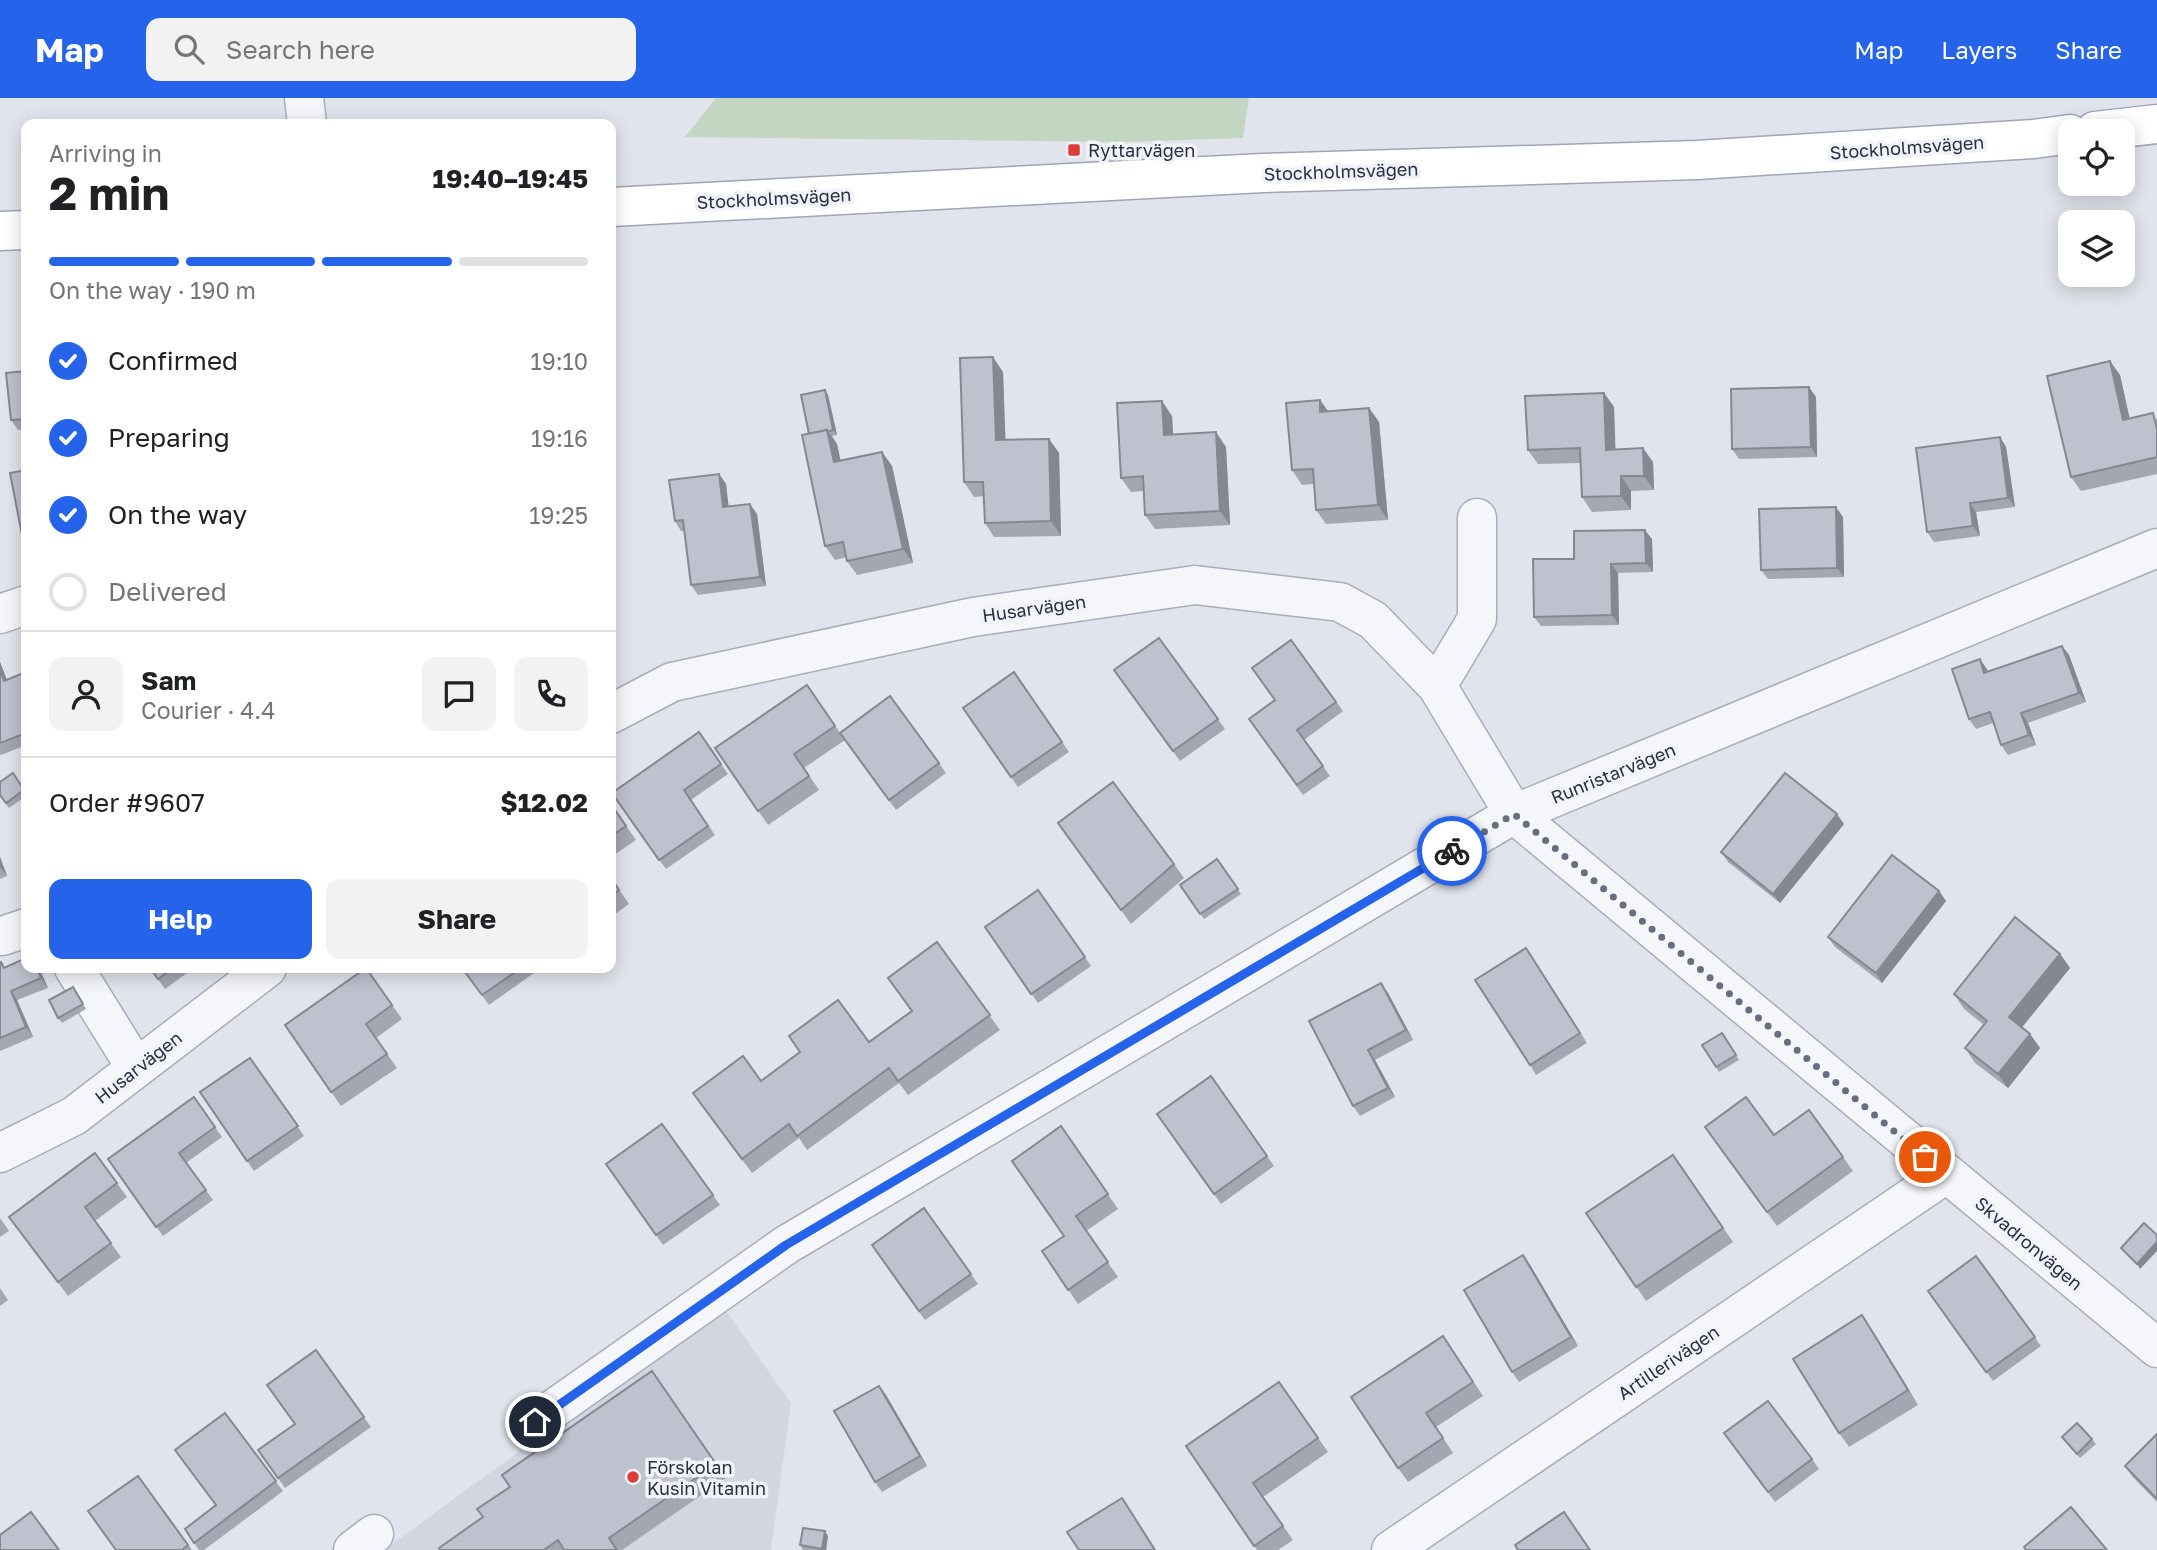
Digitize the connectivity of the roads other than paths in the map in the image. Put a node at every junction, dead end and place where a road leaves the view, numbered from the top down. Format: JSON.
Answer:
{"nodes":[{"id":1,"x":304,"y":98,"type":"edge"},
{"id":2,"x":306,"y":119,"type":"edge"},
{"id":3,"x":2157,"y":124,"type":"edge"},
{"id":4,"x":2135,"y":126,"type":"edge"},
{"id":5,"x":2058,"y":136,"type":"edge"},
{"id":6,"x":616,"y":207,"type":"edge"},
{"id":7,"x":21,"y":230,"type":"edge"},
{"id":8,"x":0,"y":231,"type":"edge"},
{"id":9,"x":1477,"y":518,"type":"dead end"},
{"id":10,"x":2157,"y":548,"type":"edge"},
{"id":11,"x":21,"y":607,"type":"edge"},
{"id":12,"x":0,"y":614,"type":"edge"},
{"id":13,"x":1437,"y":686,"type":"junction"},
{"id":14,"x":616,"y":711,"type":"edge"},
{"id":15,"x":1514,"y":814,"type":"junction"},
{"id":16,"x":77,"y":973,"type":"edge"},
{"id":17,"x":261,"y":973,"type":"edge"},
{"id":18,"x":136,"y":1069,"type":"junction"},
{"id":19,"x":0,"y":1153,"type":"edge"},
{"id":20,"x":1946,"y":1174,"type":"junction"},
{"id":21,"x":2157,"y":1348,"type":"edge"},
{"id":22,"x":535,"y":1422,"type":"dead end"},
{"id":23,"x":1391,"y":1550,"type":"edge"}],
"edges":[{"from":1,"to":2,"type":"street"},
{"from":3,"to":4,"type":"main road"},
{"from":5,"to":6,"type":"main road","name":"Stockholmsvägen"},
{"from":7,"to":8,"type":"main road"},
{"from":9,"to":13,"type":"street"},
{"from":10,"to":15,"type":"street","name":"Runristarvägen"},
{"from":11,"to":12,"type":"street"},
{"from":13,"to":14,"type":"street","name":"Husarvägen"},
{"from":13,"to":15,"type":"street","name":"Husarvägen"},
{"from":15,"to":20,"type":"street","name":"Skvadronvägen"},
{"from":15,"to":22,"type":"street","name":"Runristarvägen"},
{"from":16,"to":18,"type":"street"},
{"from":17,"to":18,"type":"street","name":"Husarvägen"},
{"from":18,"to":19,"type":"street","name":"Husarvägen"},
{"from":20,"to":21,"type":"street","name":"Skvadronvägen"},
{"from":20,"to":23,"type":"street","name":"Artillerivägen"}]}
